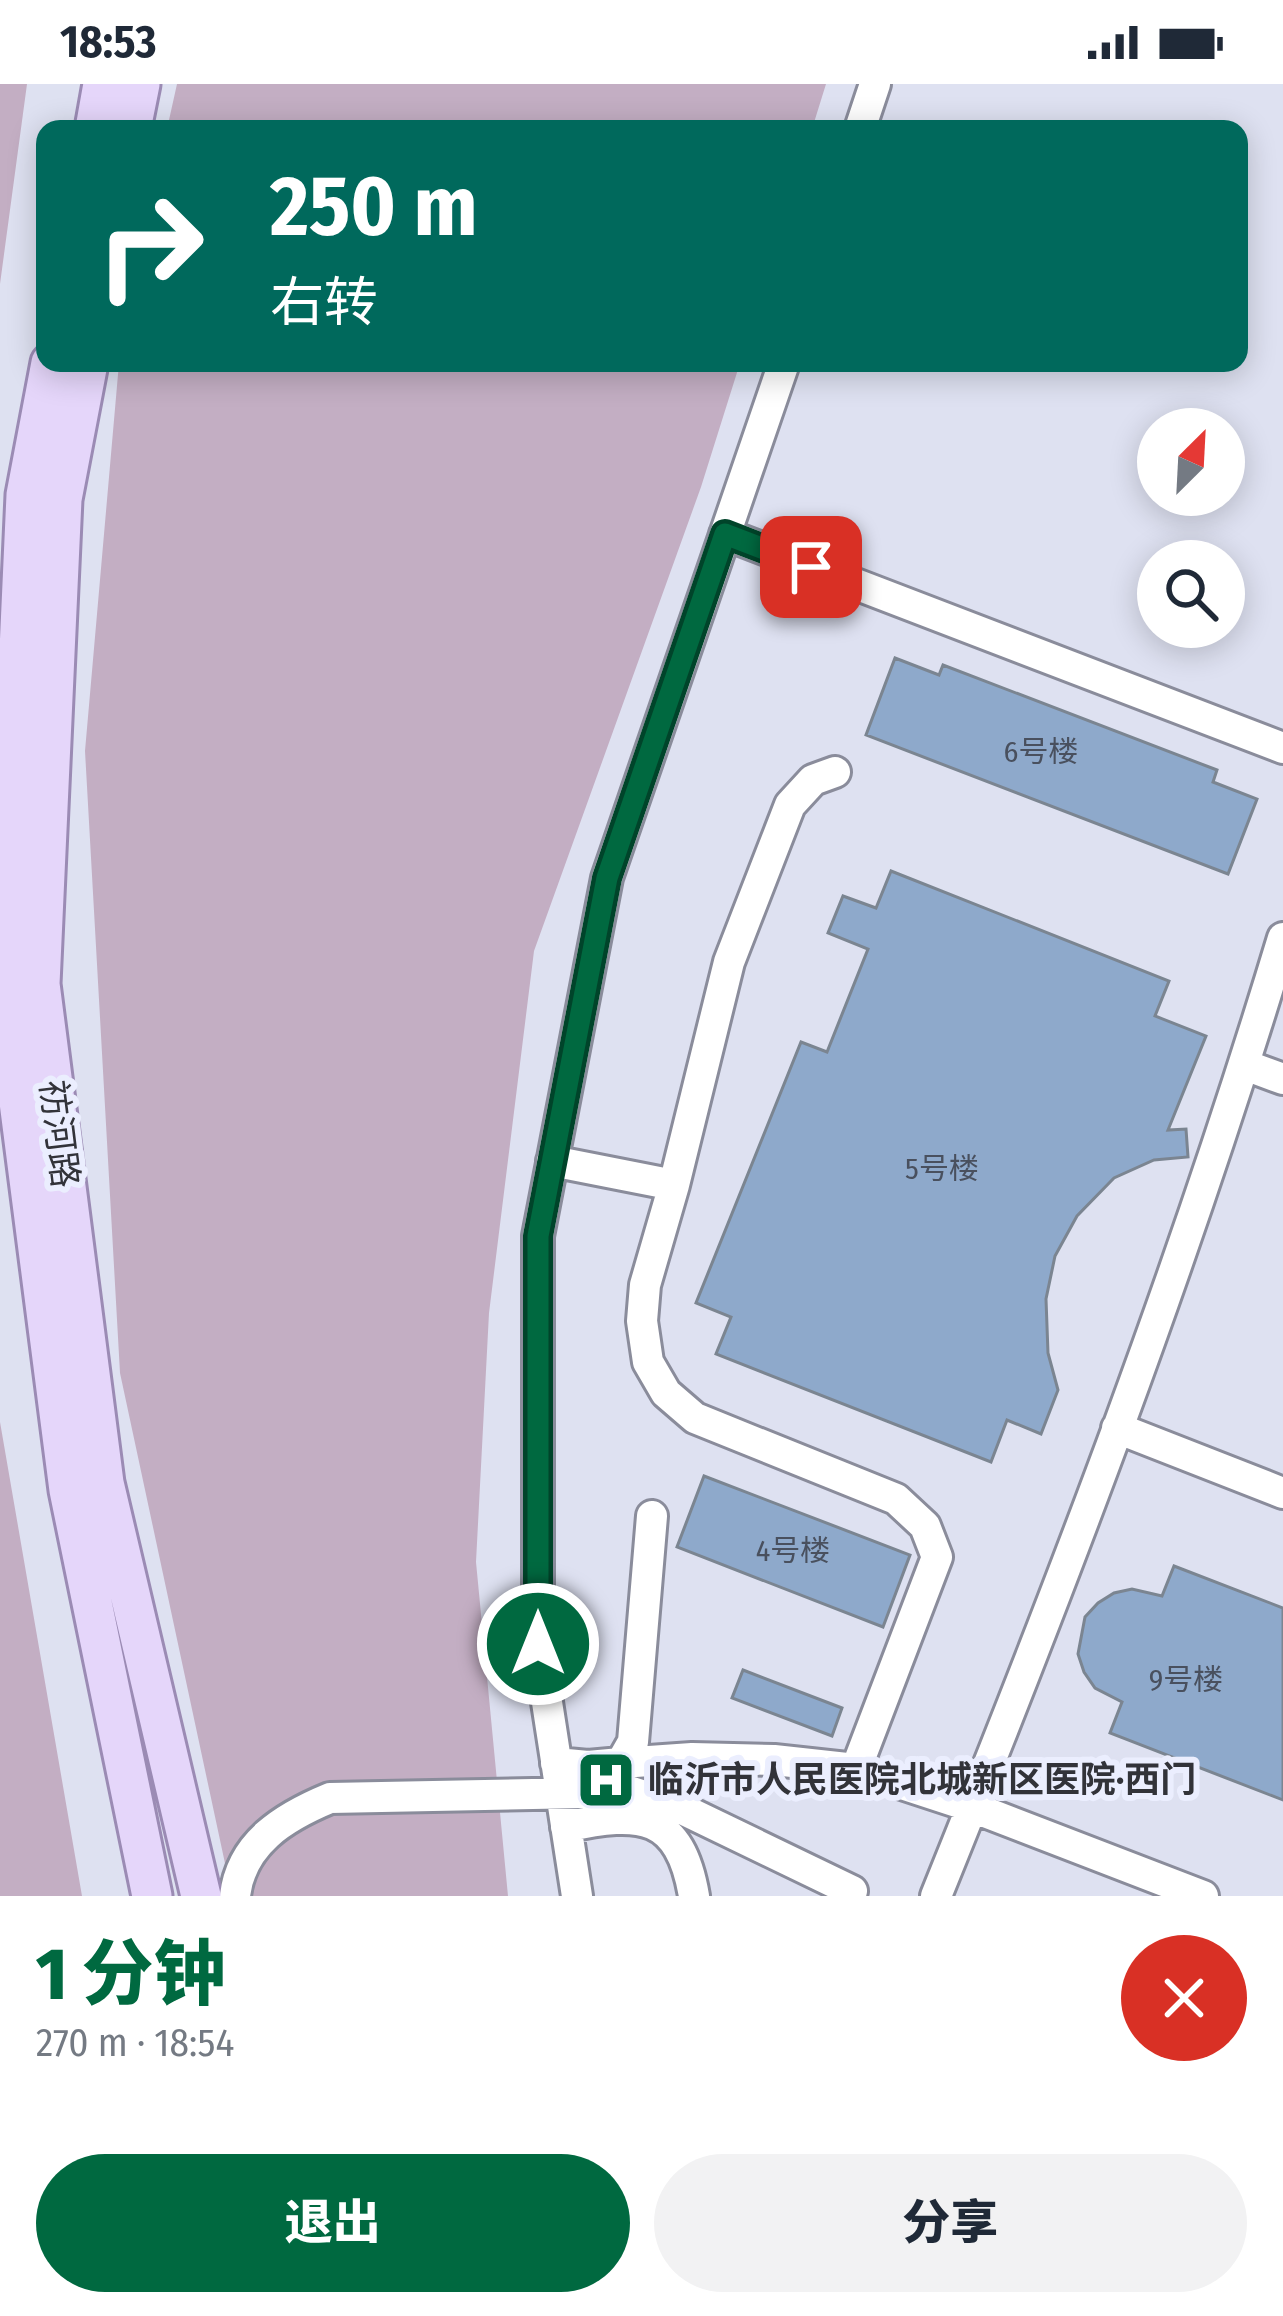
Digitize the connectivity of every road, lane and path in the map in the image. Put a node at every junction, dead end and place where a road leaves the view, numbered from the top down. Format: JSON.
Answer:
{"nodes":[{"id":1,"x":104,"y":84,"type":"edge"},
{"id":2,"x":140,"y":84,"type":"edge"},
{"id":3,"x":874,"y":84,"type":"edge"},
{"id":4,"x":97,"y":120,"type":"edge"},
{"id":5,"x":133,"y":120,"type":"edge"},
{"id":6,"x":863,"y":120,"type":"edge"},
{"id":7,"x":49,"y":372,"type":"edge"},
{"id":8,"x":86,"y":372,"type":"edge"},
{"id":9,"x":781,"y":372,"type":"edge"},
{"id":10,"x":725,"y":534,"type":"junction"},
{"id":11,"x":1283,"y":748,"type":"edge"},
{"id":12,"x":835,"y":772,"type":"dead end"},
{"id":13,"x":1283,"y":938,"type":"edge"},
{"id":14,"x":1245,"y":1065,"type":"junction"},
{"id":15,"x":1283,"y":1079,"type":"edge"},
{"id":16,"x":552,"y":1161,"type":"junction"},
{"id":17,"x":674,"y":1185,"type":"junction"},
{"id":18,"x":1118,"y":1428,"type":"junction"},
{"id":19,"x":1283,"y":1493,"type":"edge"},
{"id":20,"x":652,"y":1516,"type":"dead end"},
{"id":21,"x":620,"y":1763,"type":"junction"},
{"id":22,"x":856,"y":1768,"type":"junction"},
{"id":23,"x":559,"y":1778,"type":"junction"},
{"id":24,"x":972,"y":1808,"type":"junction"},
{"id":25,"x":566,"y":1827,"type":"junction"},
{"id":26,"x":855,"y":1894,"type":"edge"},
{"id":27,"x":152,"y":1896,"type":"edge"},
{"id":28,"x":201,"y":1896,"type":"edge"},
{"id":29,"x":235,"y":1896,"type":"edge"},
{"id":30,"x":577,"y":1896,"type":"edge"},
{"id":31,"x":694,"y":1896,"type":"edge"},
{"id":32,"x":936,"y":1896,"type":"edge"},
{"id":33,"x":1203,"y":1896,"type":"edge"}],
"edges":[{"from":1,"to":4,"type":"main road"},
{"from":2,"to":5,"type":"main road"},
{"from":3,"to":6,"type":"street"},
{"from":7,"to":27,"type":"main road","name":"祊河路"},
{"from":8,"to":28,"type":"main road","name":"祊河路"},
{"from":9,"to":10,"type":"street"},
{"from":10,"to":11,"type":"street"},
{"from":10,"to":16,"type":"street"},
{"from":12,"to":17,"type":"street"},
{"from":13,"to":14,"type":"street"},
{"from":14,"to":15,"type":"street"},
{"from":14,"to":18,"type":"street"},
{"from":16,"to":17,"type":"street"},
{"from":16,"to":23,"type":"street"},
{"from":17,"to":22,"type":"street"},
{"from":18,"to":19,"type":"street"},
{"from":18,"to":24,"type":"street"},
{"from":20,"to":21,"type":"street"},
{"from":21,"to":22,"type":"street"},
{"from":21,"to":23,"type":"street"},
{"from":22,"to":24,"type":"street"},
{"from":23,"to":25,"type":"street"},
{"from":23,"to":26,"type":"street"},
{"from":23,"to":29,"type":"street"},
{"from":24,"to":32,"type":"street"},
{"from":24,"to":33,"type":"street"},
{"from":25,"to":30,"type":"street"},
{"from":25,"to":31,"type":"street"}]}
